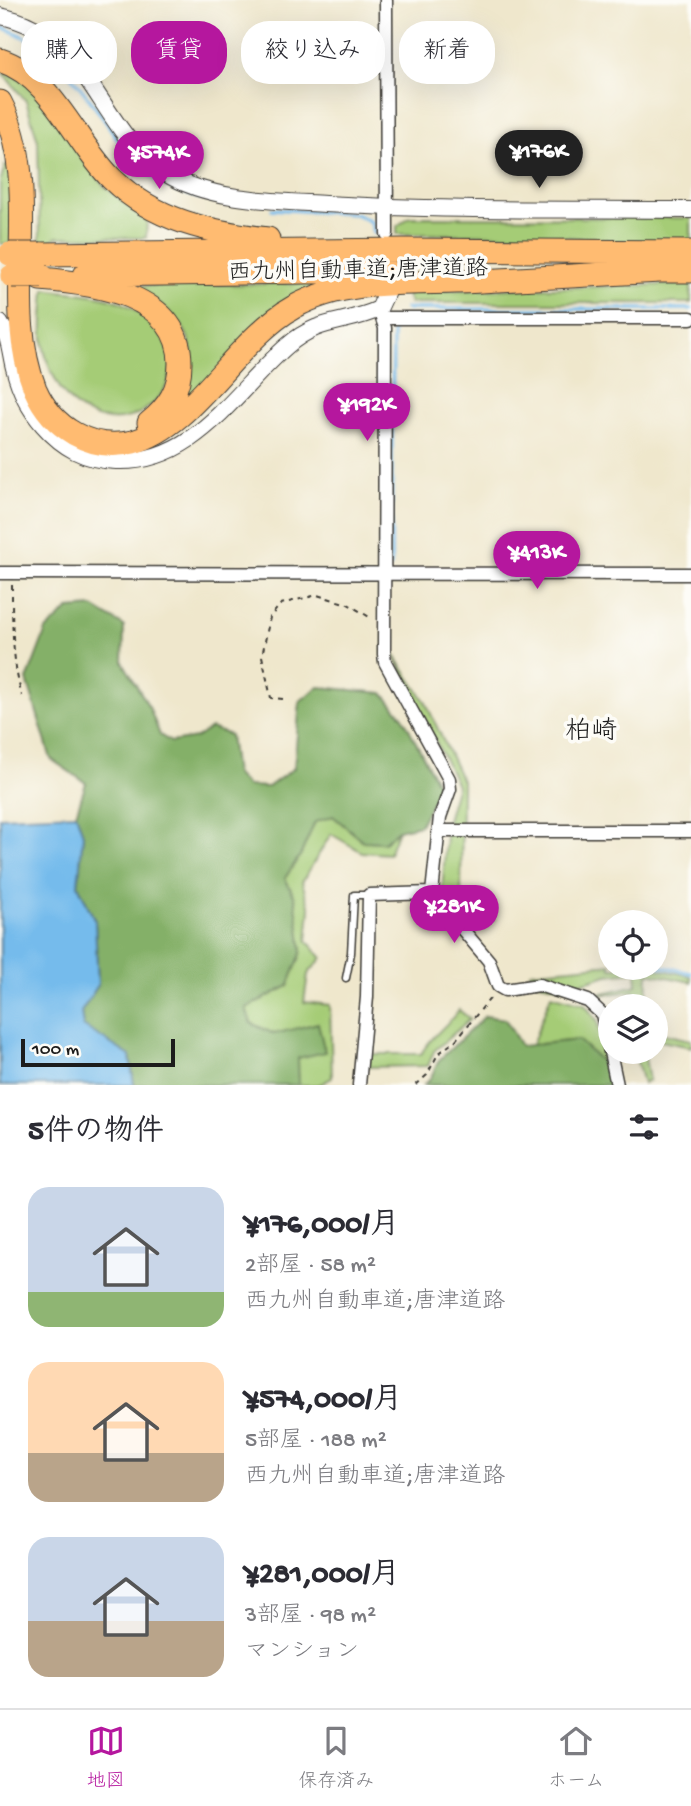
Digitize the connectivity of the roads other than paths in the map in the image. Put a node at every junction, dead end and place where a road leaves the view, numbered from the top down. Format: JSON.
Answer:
{"nodes":[{"id":1,"x":386,"y":0,"type":"edge"},
{"id":2,"x":0,"y":16,"type":"edge"},
{"id":3,"x":0,"y":60,"type":"edge"},
{"id":4,"x":0,"y":88,"type":"edge"},
{"id":5,"x":0,"y":102,"type":"edge"},
{"id":6,"x":386,"y":208,"type":"junction"},
{"id":7,"x":691,"y":210,"type":"edge"},
{"id":8,"x":395,"y":242,"type":"junction"},
{"id":9,"x":691,"y":252,"type":"edge"},
{"id":10,"x":22,"y":267,"type":"edge"},
{"id":11,"x":660,"y":271,"type":"junction"},
{"id":12,"x":691,"y":271,"type":"edge"},
{"id":13,"x":382,"y":307,"type":"junction"},
{"id":14,"x":691,"y":318,"type":"edge"},
{"id":15,"x":0,"y":323,"type":"edge"},
{"id":16,"x":6,"y":573,"type":"edge"},
{"id":17,"x":384,"y":574,"type":"junction"},
{"id":18,"x":691,"y":574,"type":"edge"},
{"id":19,"x":438,"y":831,"type":"junction"},
{"id":20,"x":691,"y":831,"type":"edge"},
{"id":21,"x":432,"y":893,"type":"junction"},
{"id":22,"x":369,"y":895,"type":"junction"},
{"id":23,"x":346,"y":978,"type":"dead end"},
{"id":24,"x":359,"y":1085,"type":"edge"},
{"id":25,"x":617,"y":1085,"type":"edge"}],
"edges":[{"from":1,"to":6,"type":"street"},
{"from":2,"to":6,"type":"street"},
{"from":3,"to":8,"type":"highway"},
{"from":4,"to":10,"type":"highway"},
{"from":5,"to":11,"type":"highway"},
{"from":6,"to":7,"type":"street"},
{"from":6,"to":8,"type":"street"},
{"from":8,"to":9,"type":"highway","name":"西九州自動車道;唐津道路"},
{"from":8,"to":10,"type":"highway","name":"西九州自動車道;唐津道路"},
{"from":10,"to":11,"type":"highway","name":"西九州自動車道;唐津道路"},
{"from":11,"to":12,"type":"highway","name":"西九州自動車道;唐津道路"},
{"from":13,"to":14,"type":"street"},
{"from":13,"to":15,"type":"street"},
{"from":13,"to":17,"type":"street"},
{"from":16,"to":17,"type":"street"},
{"from":17,"to":18,"type":"street"},
{"from":17,"to":19,"type":"street"},
{"from":19,"to":20,"type":"street"},
{"from":19,"to":21,"type":"street"},
{"from":21,"to":22,"type":"street"},
{"from":21,"to":25,"type":"street"},
{"from":22,"to":23,"type":"lane"},
{"from":22,"to":24,"type":"street"}]}
